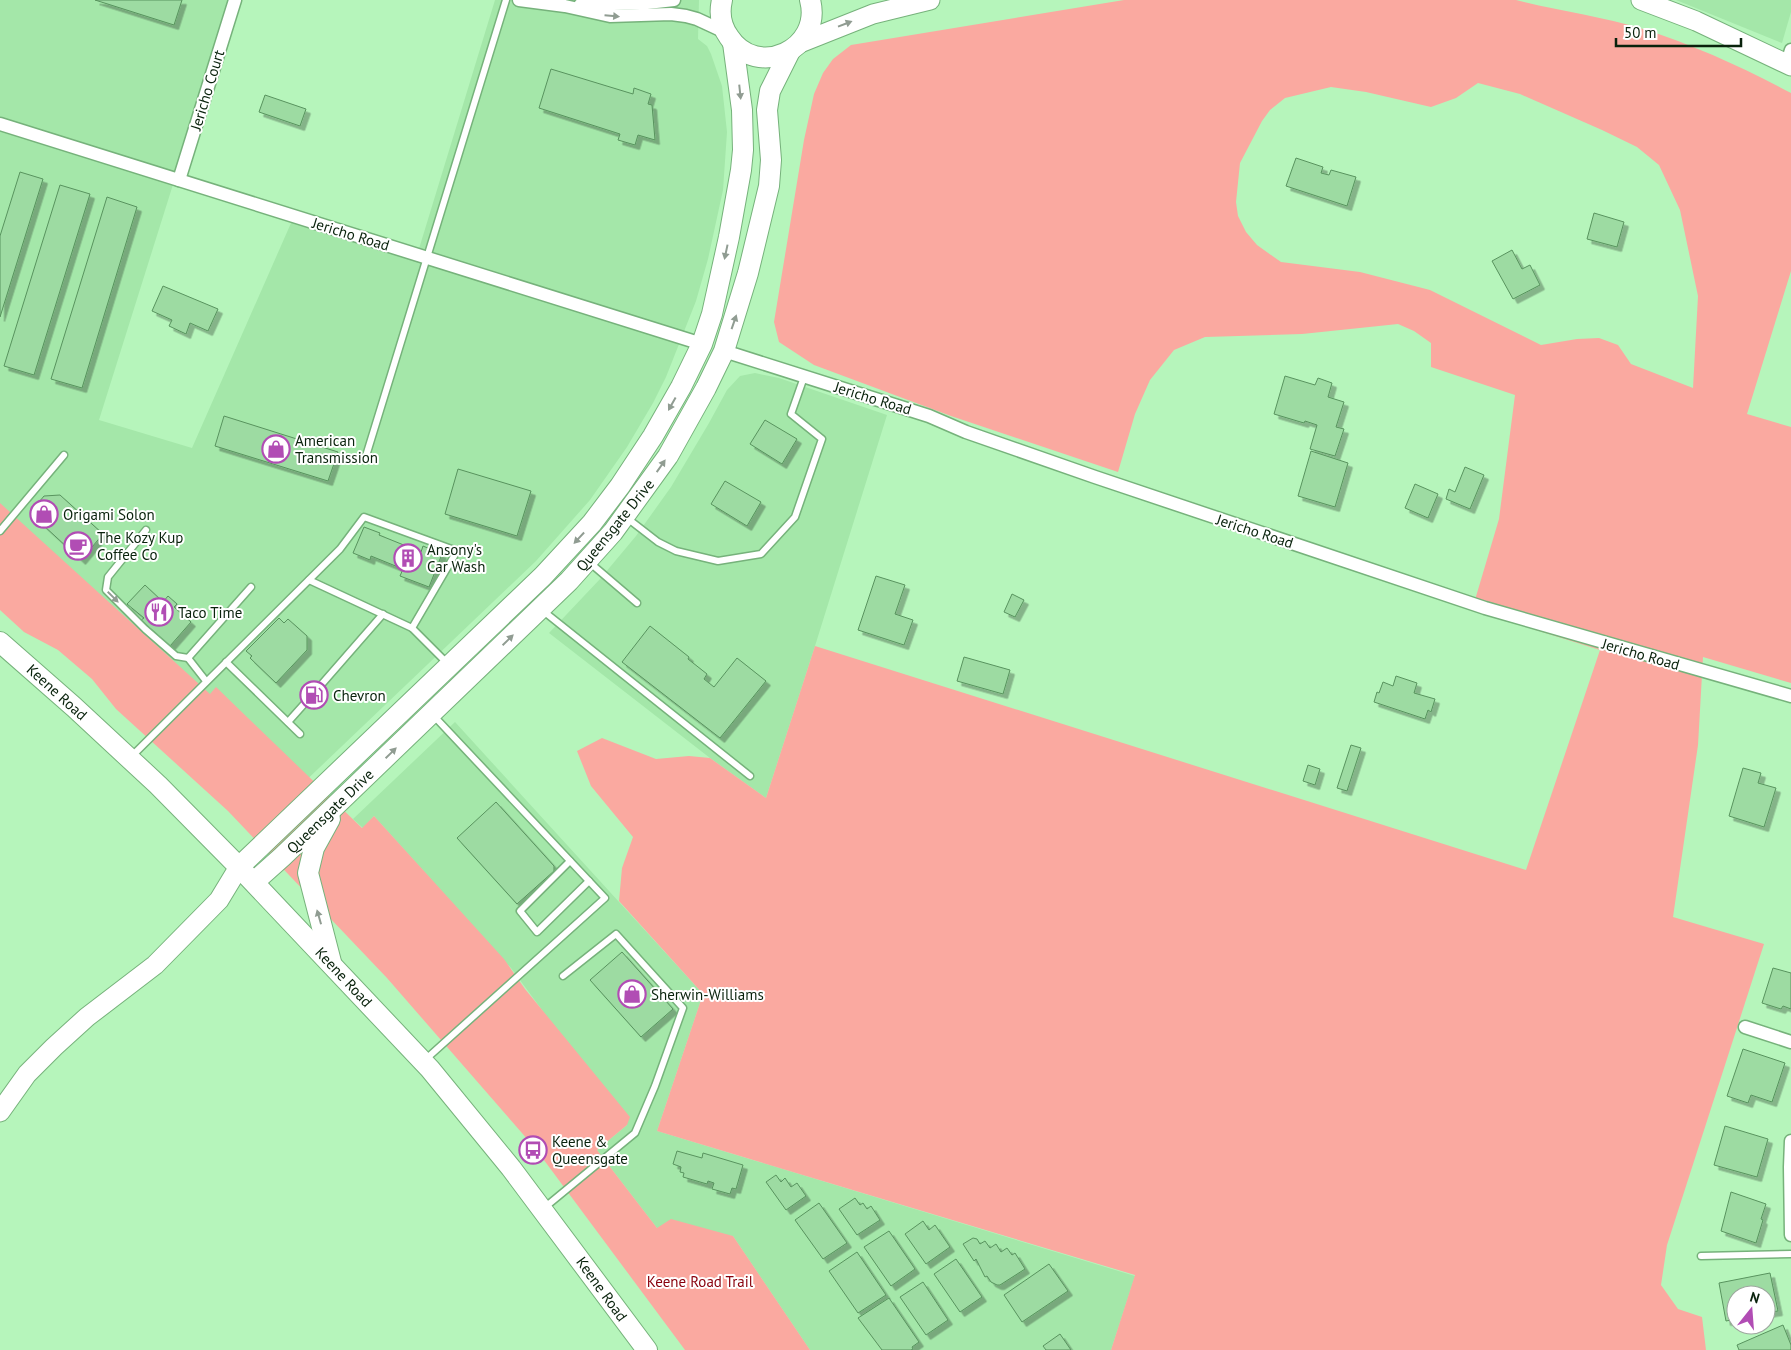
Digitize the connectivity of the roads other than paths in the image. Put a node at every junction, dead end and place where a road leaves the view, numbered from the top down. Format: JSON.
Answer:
{"nodes":[{"id":1,"x":235,"y":0,"type":"edge"},
{"id":2,"x":506,"y":0,"type":"edge"},
{"id":3,"x":518,"y":0,"type":"edge"},
{"id":4,"x":674,"y":0,"type":"edge"},
{"id":5,"x":722,"y":0,"type":"edge"},
{"id":6,"x":810,"y":0,"type":"edge"},
{"id":7,"x":930,"y":0,"type":"edge"},
{"id":8,"x":1641,"y":0,"type":"edge"},
{"id":9,"x":565,"y":6,"type":"junction"},
{"id":10,"x":729,"y":37,"type":"junction"},
{"id":11,"x":795,"y":47,"type":"junction"},
{"id":12,"x":1790,"y":60,"type":"edge"},
{"id":13,"x":0,"y":124,"type":"edge"},
{"id":14,"x":179,"y":180,"type":"junction"},
{"id":15,"x":427,"y":258,"type":"junction"},
{"id":16,"x":721,"y":279,"type":"junction"},
{"id":17,"x":702,"y":344,"type":"junction"},
{"id":18,"x":724,"y":351,"type":"junction"},
{"id":19,"x":804,"y":377,"type":"junction"},
{"id":20,"x":64,"y":456,"type":"dead end"},
{"id":21,"x":366,"y":456,"type":"dead end"},
{"id":22,"x":625,"y":516,"type":"junction"},
{"id":23,"x":146,"y":530,"type":"dead end"},
{"id":24,"x":0,"y":531,"type":"edge"},
{"id":25,"x":588,"y":561,"type":"junction"},
{"id":26,"x":309,"y":580,"type":"junction"},
{"id":27,"x":251,"y":587,"type":"dead end"},
{"id":28,"x":637,"y":603,"type":"dead end"},
{"id":29,"x":541,"y":609,"type":"junction"},
{"id":30,"x":383,"y":614,"type":"junction"},
{"id":31,"x":412,"y":628,"type":"junction"},
{"id":32,"x":0,"y":642,"type":"edge"},
{"id":33,"x":188,"y":658,"type":"junction"},
{"id":34,"x":226,"y":662,"type":"junction"},
{"id":35,"x":451,"y":667,"type":"junction"},
{"id":36,"x":206,"y":682,"type":"junction"},
{"id":37,"x":321,"y":685,"type":"dead end"},
{"id":38,"x":1791,"y":696,"type":"edge"},
{"id":39,"x":305,"y":703,"type":"dead end"},
{"id":40,"x":432,"y":713,"type":"junction"},
{"id":41,"x":288,"y":722,"type":"junction"},
{"id":42,"x":300,"y":734,"type":"dead end"},
{"id":43,"x":129,"y":758,"type":"junction"},
{"id":44,"x":750,"y":776,"type":"dead end"},
{"id":45,"x":336,"y":806,"type":"junction"},
{"id":46,"x":570,"y":860,"type":"junction"},
{"id":47,"x":239,"y":867,"type":"junction"},
{"id":48,"x":589,"y":881,"type":"junction"},
{"id":49,"x":254,"y":882,"type":"junction"},
{"id":50,"x":219,"y":900,"type":"junction"},
{"id":51,"x":332,"y":964,"type":"junction"},
{"id":52,"x":563,"y":976,"type":"dead end"},
{"id":53,"x":1745,"y":1027,"type":"dead end"},
{"id":54,"x":1791,"y":1042,"type":"edge"},
{"id":55,"x":423,"y":1062,"type":"junction"},
{"id":56,"x":0,"y":1112,"type":"edge"},
{"id":57,"x":1791,"y":1141,"type":"edge"},
{"id":58,"x":543,"y":1209,"type":"junction"},
{"id":59,"x":1791,"y":1235,"type":"edge"},
{"id":60,"x":1791,"y":1254,"type":"edge"},
{"id":61,"x":1701,"y":1256,"type":"dead end"},
{"id":62,"x":647,"y":1350,"type":"edge"}],
"edges":[{"from":1,"to":14,"type":"street","name":"Jericho Court"},
{"from":2,"to":15,"type":"lane"},
{"from":3,"to":9,"type":"street"},
{"from":4,"to":9,"type":"street"},
{"from":5,"to":10,"type":"main road","name":"Queensgate Drive"},
{"from":6,"to":11,"type":"main road","name":"Queensgate Drive"},
{"from":11,"to":7,"type":"street","one_way":true},
{"from":8,"to":12,"type":"street"},
{"from":9,"to":10,"type":"street","one_way":true},
{"from":10,"to":11,"type":"main road"},
{"from":10,"to":16,"type":"main road","name":"Queensgate Drive","one_way":true},
{"from":18,"to":11,"type":"main road","name":"Queensgate Drive","one_way":true},
{"from":13,"to":14,"type":"street","name":"Jericho Road"},
{"from":14,"to":15,"type":"street","name":"Jericho Road"},
{"from":15,"to":17,"type":"street","name":"Jericho Road"},
{"from":15,"to":21,"type":"lane"},
{"from":16,"to":17,"type":"main road","name":"Queensgate Drive"},
{"from":16,"to":18,"type":"main road"},
{"from":17,"to":35,"type":"main road","name":"Queensgate Drive","one_way":true},
{"from":18,"to":19,"type":"street","name":"Jericho Road"},
{"from":22,"to":18,"type":"main road","name":"Queensgate Drive","one_way":true},
{"from":19,"to":22,"type":"lane"},
{"from":19,"to":38,"type":"street","name":"Jericho Road"},
{"from":20,"to":24,"type":"lane"},
{"from":22,"to":25,"type":"main road","name":"Queensgate Drive"},
{"from":23,"to":33,"type":"lane","one_way":true},
{"from":25,"to":28,"type":"lane"},
{"from":25,"to":29,"type":"main road","name":"Queensgate Drive"},
{"from":26,"to":30,"type":"lane"},
{"from":26,"to":31,"type":"lane"},
{"from":26,"to":34,"type":"lane"},
{"from":27,"to":33,"type":"lane"},
{"from":40,"to":29,"type":"main road","name":"Queensgate Drive","one_way":true},
{"from":29,"to":44,"type":"lane"},
{"from":30,"to":31,"type":"lane"},
{"from":30,"to":37,"type":"lane"},
{"from":31,"to":35,"type":"lane"},
{"from":32,"to":43,"type":"main road","name":"Keene Road"},
{"from":33,"to":36,"type":"lane"},
{"from":34,"to":36,"type":"lane"},
{"from":34,"to":41,"type":"lane"},
{"from":35,"to":47,"type":"main road","name":"Queensgate Drive"},
{"from":36,"to":43,"type":"lane"},
{"from":39,"to":41,"type":"lane"},
{"from":45,"to":40,"type":"main road","name":"Queensgate Drive","one_way":true},
{"from":40,"to":46,"type":"lane"},
{"from":41,"to":42,"type":"lane"},
{"from":43,"to":47,"type":"main road","name":"Keene Road"},
{"from":45,"to":49,"type":"main road","name":"Queensgate Drive"},
{"from":51,"to":45,"type":"main road","one_way":true},
{"from":46,"to":48,"type":"lane"},
{"from":46,"to":48,"type":"lane"},
{"from":47,"to":49,"type":"main road","name":"Keene Road"},
{"from":47,"to":50,"type":"street","name":"Queensgate Drive"},
{"from":48,"to":55,"type":"lane"},
{"from":49,"to":50,"type":"street","name":"Queensgate Drive"},
{"from":49,"to":51,"type":"main road","name":"Keene Road"},
{"from":50,"to":56,"type":"street","name":"Queensgate Drive"},
{"from":51,"to":55,"type":"main road","name":"Keene Road"},
{"from":52,"to":58,"type":"lane"},
{"from":53,"to":54,"type":"street"},
{"from":55,"to":58,"type":"main road","name":"Keene Road"},
{"from":57,"to":59,"type":"street"},
{"from":58,"to":62,"type":"main road","name":"Keene Road"},
{"from":60,"to":61,"type":"lane"}]}
